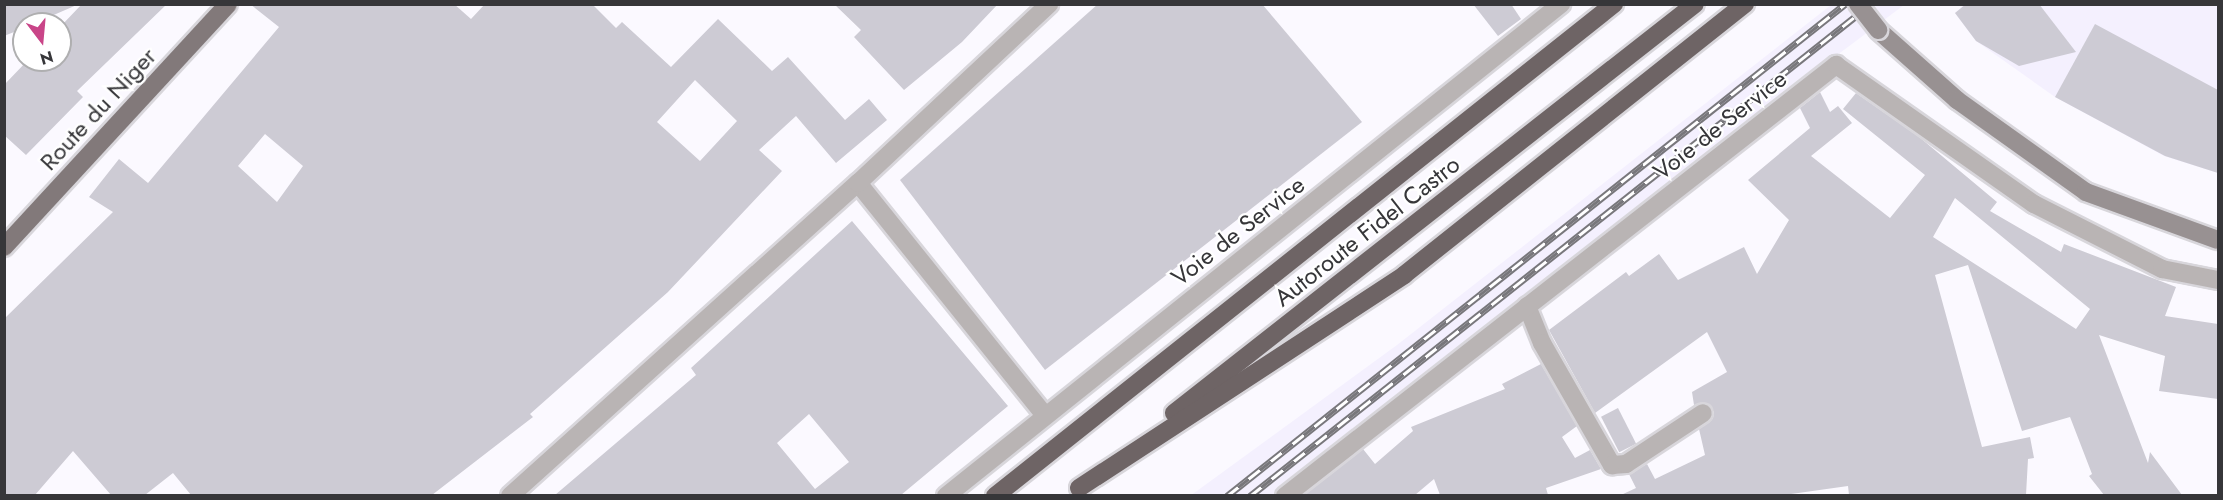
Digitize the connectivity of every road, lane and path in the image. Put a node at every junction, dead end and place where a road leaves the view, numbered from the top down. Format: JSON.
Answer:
{"nodes":[{"id":1,"x":228,"y":4,"type":"edge"},
{"id":2,"x":1049,"y":4,"type":"edge"},
{"id":3,"x":1561,"y":4,"type":"edge"},
{"id":4,"x":1614,"y":4,"type":"edge"},
{"id":5,"x":1695,"y":4,"type":"edge"},
{"id":6,"x":1745,"y":4,"type":"edge"},
{"id":7,"x":1858,"y":4,"type":"edge"},
{"id":8,"x":858,"y":183,"type":"junction"},
{"id":9,"x":2218,"y":240,"type":"edge"},
{"id":10,"x":4,"y":247,"type":"edge"},
{"id":11,"x":2218,"y":280,"type":"edge"},
{"id":12,"x":1527,"y":306,"type":"junction"},
{"id":13,"x":1703,"y":413,"type":"dead end"},
{"id":14,"x":1044,"y":414,"type":"junction"},
{"id":15,"x":1074,"y":492,"type":"edge"},
{"id":16,"x":510,"y":495,"type":"edge"},
{"id":17,"x":946,"y":495,"type":"edge"},
{"id":18,"x":995,"y":495,"type":"edge"},
{"id":19,"x":1284,"y":495,"type":"edge"}],
"edges":[{"from":1,"to":10,"type":"main road","name":"Route du Niger"},
{"from":2,"to":8,"type":"street"},
{"from":3,"to":14,"type":"street","name":"Voie de Service"},
{"from":4,"to":18,"type":"highway","name":"Autoroute Fidel Castro"},
{"from":5,"to":15,"type":"highway","name":"Autoroute Fidel Castro"},
{"from":6,"to":15,"type":"highway"},
{"from":7,"to":9,"type":"main road","bridge":true},
{"from":8,"to":14,"type":"street"},
{"from":8,"to":16,"type":"street"},
{"from":11,"to":12,"type":"street","name":"Voie de Service"},
{"from":12,"to":13,"type":"street"},
{"from":12,"to":19,"type":"street","name":"Voie de Service"},
{"from":14,"to":17,"type":"street","name":"Voie de Service"}]}
